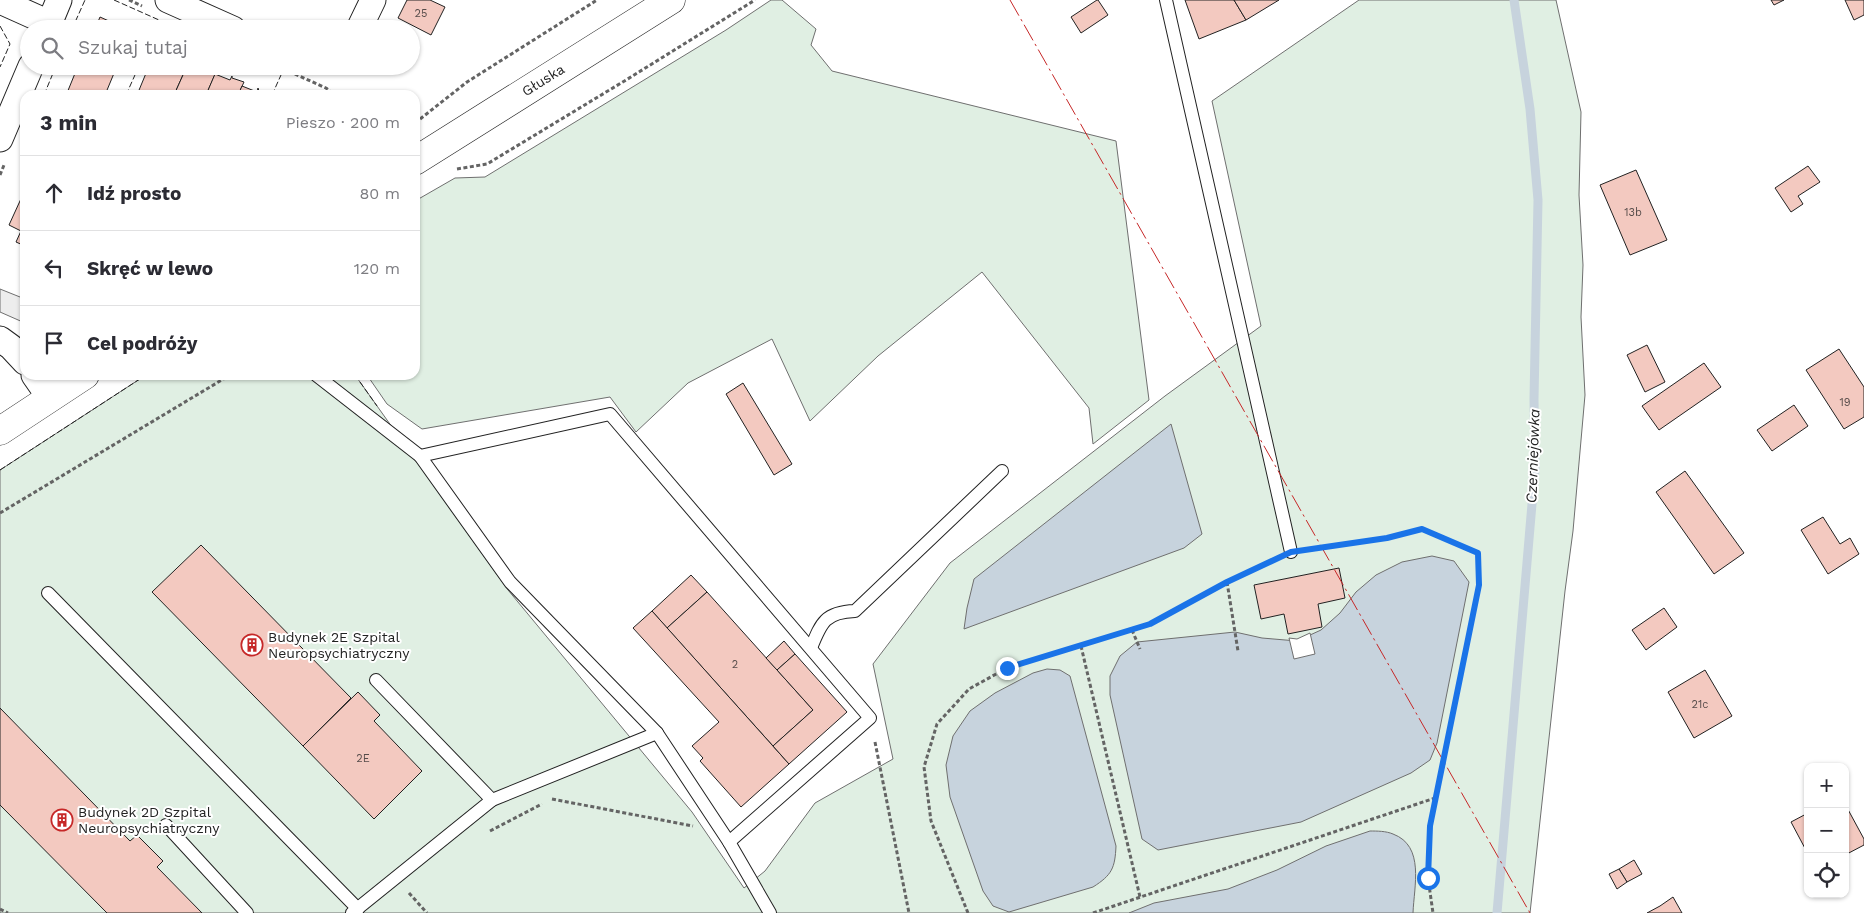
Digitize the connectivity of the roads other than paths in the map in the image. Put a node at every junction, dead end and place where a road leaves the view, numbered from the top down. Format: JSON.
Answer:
{"nodes":[{"id":1,"x":59,"y":0,"type":"edge"},
{"id":2,"x":168,"y":0,"type":"edge"},
{"id":3,"x":372,"y":0,"type":"edge"},
{"id":4,"x":670,"y":0,"type":"edge"},
{"id":5,"x":1166,"y":0,"type":"edge"},
{"id":6,"x":0,"y":1,"type":"edge"},
{"id":7,"x":36,"y":20,"type":"edge"},
{"id":8,"x":51,"y":20,"type":"edge"},
{"id":9,"x":213,"y":20,"type":"edge"},
{"id":10,"x":363,"y":20,"type":"edge"},
{"id":11,"x":27,"y":75,"type":"edge"},
{"id":12,"x":21,"y":90,"type":"edge"},
{"id":13,"x":20,"y":92,"type":"edge"},
{"id":14,"x":0,"y":139,"type":"edge"},
{"id":15,"x":420,"y":158,"type":"edge"},
{"id":16,"x":0,"y":339,"type":"edge"},
{"id":17,"x":20,"y":357,"type":"edge"},
{"id":18,"x":37,"y":380,"type":"edge"},
{"id":19,"x":77,"y":380,"type":"edge"},
{"id":20,"x":322,"y":380,"type":"edge"},
{"id":21,"x":50,"y":398,"type":"junction"},
{"id":22,"x":0,"y":431,"type":"edge"},
{"id":23,"x":420,"y":456,"type":"junction"},
{"id":24,"x":1002,"y":471,"type":"dead end"},
{"id":25,"x":1291,"y":552,"type":"road end"},
{"id":26,"x":48,"y":593,"type":"dead end"},
{"id":27,"x":811,"y":648,"type":"junction"},
{"id":28,"x":376,"y":680,"type":"dead end"},
{"id":29,"x":657,"y":733,"type":"junction"},
{"id":30,"x":492,"y":800,"type":"junction"},
{"id":31,"x":166,"y":825,"type":"dead end"},
{"id":32,"x":729,"y":842,"type":"junction"},
{"id":33,"x":355,"y":911,"type":"edge"},
{"id":34,"x":247,"y":913,"type":"edge"},
{"id":35,"x":770,"y":913,"type":"edge"}],
"edges":[{"from":1,"to":8,"type":"street"},
{"from":2,"to":9,"type":"street"},
{"from":3,"to":10,"type":"street"},
{"from":4,"to":15,"type":"street","name":"Głuska"},
{"from":5,"to":25,"type":"lane"},
{"from":6,"to":7,"type":"street"},
{"from":11,"to":12,"type":"street"},
{"from":13,"to":14,"type":"street"},
{"from":16,"to":17,"type":"street"},
{"from":18,"to":21,"type":"street"},
{"from":19,"to":21,"type":"street"},
{"from":20,"to":23,"type":"lane"},
{"from":21,"to":22,"type":"street"},
{"from":23,"to":27,"type":"lane"},
{"from":23,"to":29,"type":"lane"},
{"from":24,"to":27,"type":"lane"},
{"from":26,"to":33,"type":"lane"},
{"from":27,"to":32,"type":"lane"},
{"from":28,"to":30,"type":"lane"},
{"from":29,"to":30,"type":"lane"},
{"from":29,"to":32,"type":"lane"},
{"from":30,"to":33,"type":"lane"},
{"from":31,"to":34,"type":"lane"},
{"from":32,"to":35,"type":"lane"}]}
